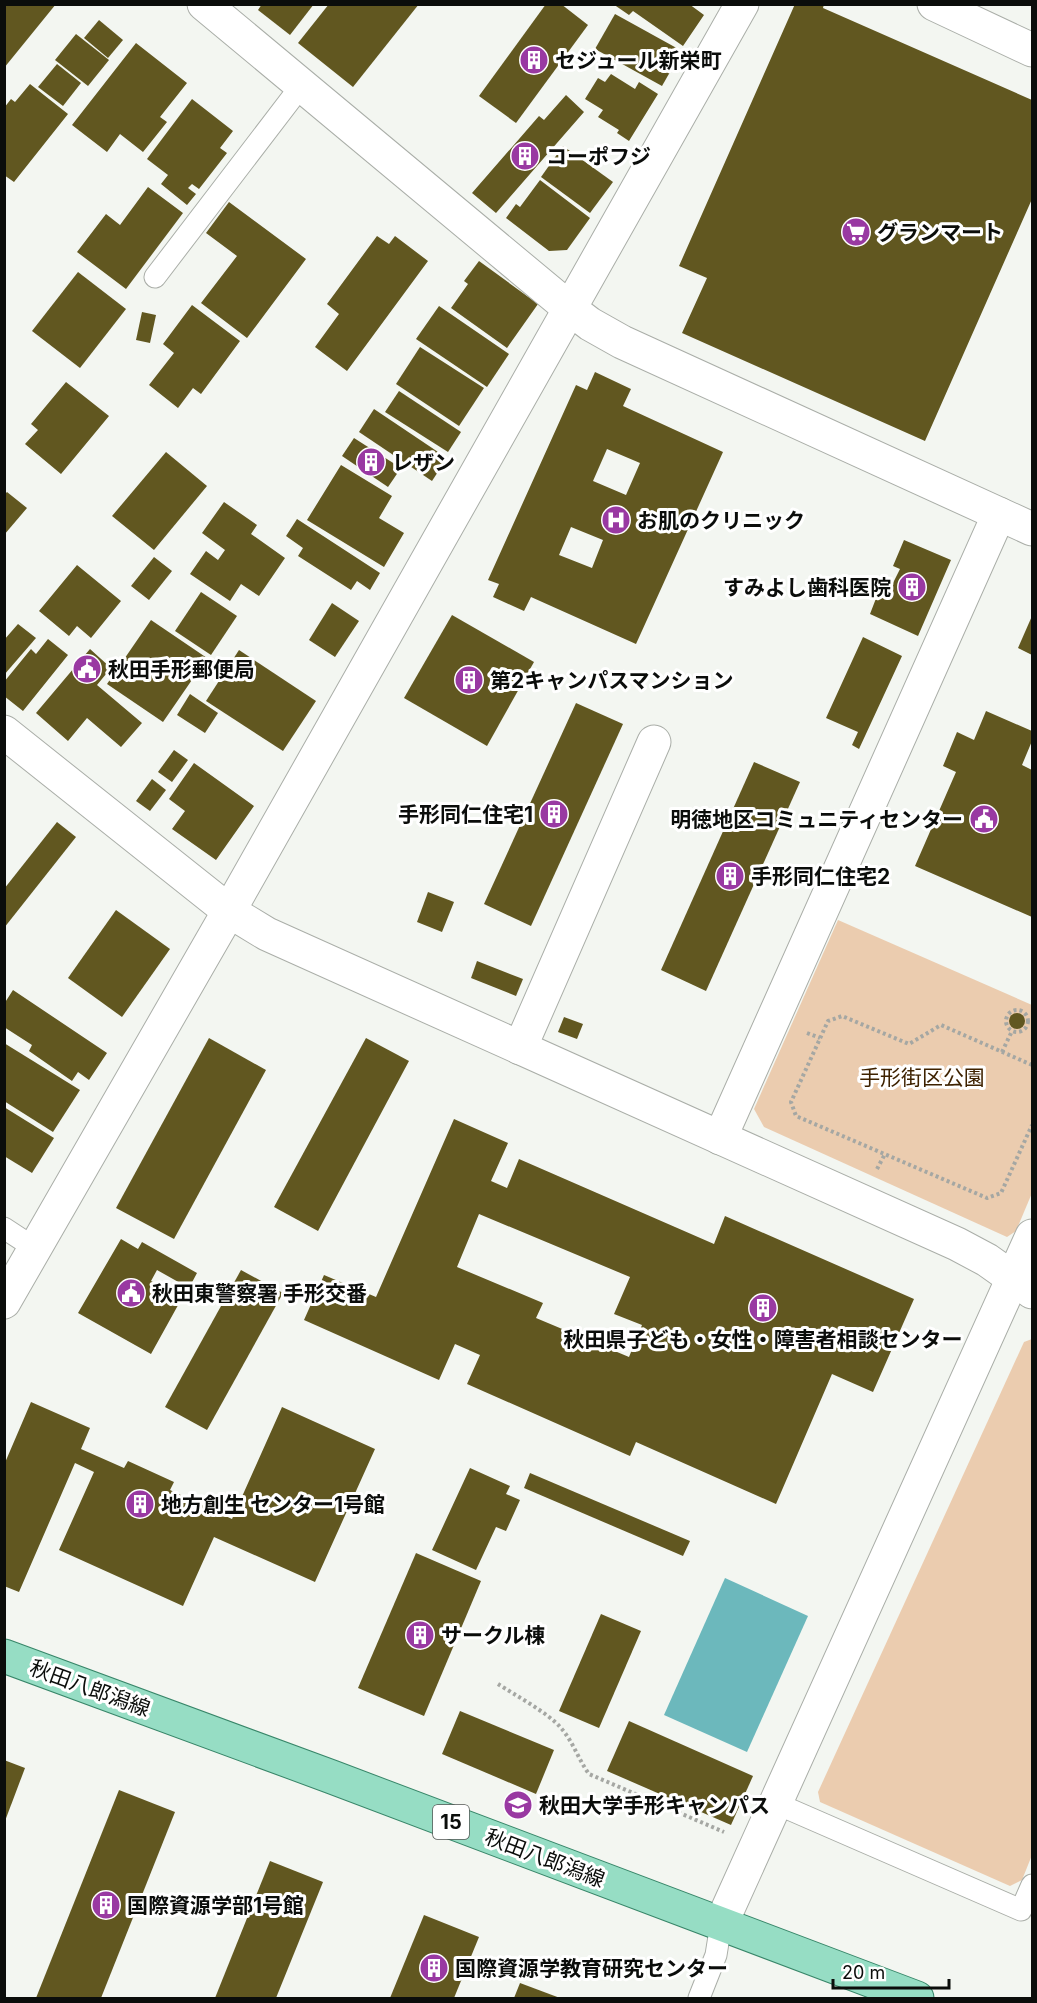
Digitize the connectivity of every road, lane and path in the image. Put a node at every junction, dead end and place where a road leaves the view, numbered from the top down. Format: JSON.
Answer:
{"nodes":[{"id":1,"x":204,"y":4,"type":"edge"},
{"id":2,"x":742,"y":4,"type":"edge"},
{"id":3,"x":934,"y":4,"type":"edge"},
{"id":4,"x":1032,"y":50,"type":"edge"},
{"id":5,"x":301,"y":86,"type":"junction"},
{"id":6,"x":154,"y":278,"type":"dead end"},
{"id":7,"x":569,"y":308,"type":"junction"},
{"id":8,"x":999,"y":514,"type":"junction"},
{"id":9,"x":1032,"y":529,"type":"edge"},
{"id":10,"x":4,"y":732,"type":"edge"},
{"id":11,"x":654,"y":742,"type":"dead end"},
{"id":12,"x":230,"y":911,"type":"junction"},
{"id":13,"x":1012,"y":1031,"type":"junction"},
{"id":14,"x":520,"y":1048,"type":"junction"},
{"id":15,"x":1002,"y":1052,"type":"junction"},
{"id":16,"x":1032,"y":1065,"type":"edge"},
{"id":17,"x":1032,"y":1125,"type":"edge"},
{"id":18,"x":720,"y":1138,"type":"junction"},
{"id":19,"x":4,"y":1228,"type":"edge"},
{"id":20,"x":1032,"y":1236,"type":"edge"},
{"id":21,"x":36,"y":1249,"type":"junction"},
{"id":22,"x":1023,"y":1286,"type":"edge"},
{"id":23,"x":4,"y":1302,"type":"edge"},
{"id":24,"x":4,"y":1656,"type":"edge"},
{"id":25,"x":498,"y":1684,"type":"dead end"},
{"id":26,"x":775,"y":1803,"type":"junction"},
{"id":27,"x":755,"y":1845,"type":"junction"},
{"id":28,"x":1032,"y":1885,"type":"edge"},
{"id":29,"x":721,"y":1924,"type":"junction"},
{"id":30,"x":699,"y":1998,"type":"edge"},
{"id":31,"x":917,"y":1998,"type":"edge"}],
"edges":[{"from":1,"to":5,"type":"street"},
{"from":2,"to":7,"type":"street"},
{"from":3,"to":4,"type":"street"},
{"from":5,"to":6,"type":"lane"},
{"from":5,"to":7,"type":"street"},
{"from":7,"to":8,"type":"street"},
{"from":7,"to":12,"type":"street"},
{"from":8,"to":9,"type":"street"},
{"from":8,"to":18,"type":"street"},
{"from":10,"to":12,"type":"street"},
{"from":11,"to":14,"type":"street"},
{"from":12,"to":14,"type":"street"},
{"from":12,"to":21,"type":"street"},
{"from":13,"to":13,"type":"path"},
{"from":13,"to":15,"type":"path"},
{"from":14,"to":18,"type":"street"},
{"from":15,"to":16,"type":"path"},
{"from":15,"to":17,"type":"path"},
{"from":18,"to":22,"type":"street"},
{"from":19,"to":21,"type":"lane"},
{"from":20,"to":22,"type":"street"},
{"from":21,"to":23,"type":"street"},
{"from":22,"to":26,"type":"street"},
{"from":24,"to":29,"type":"main road","name":"秋田八郎潟線","number":"15"},
{"from":25,"to":27,"type":"path"},
{"from":26,"to":27,"type":"street"},
{"from":26,"to":28,"type":"lane"},
{"from":27,"to":29,"type":"street"},
{"from":29,"to":30,"type":"lane"},
{"from":29,"to":31,"type":"main road","name":"秋田八郎潟線","number":"15"}]}
